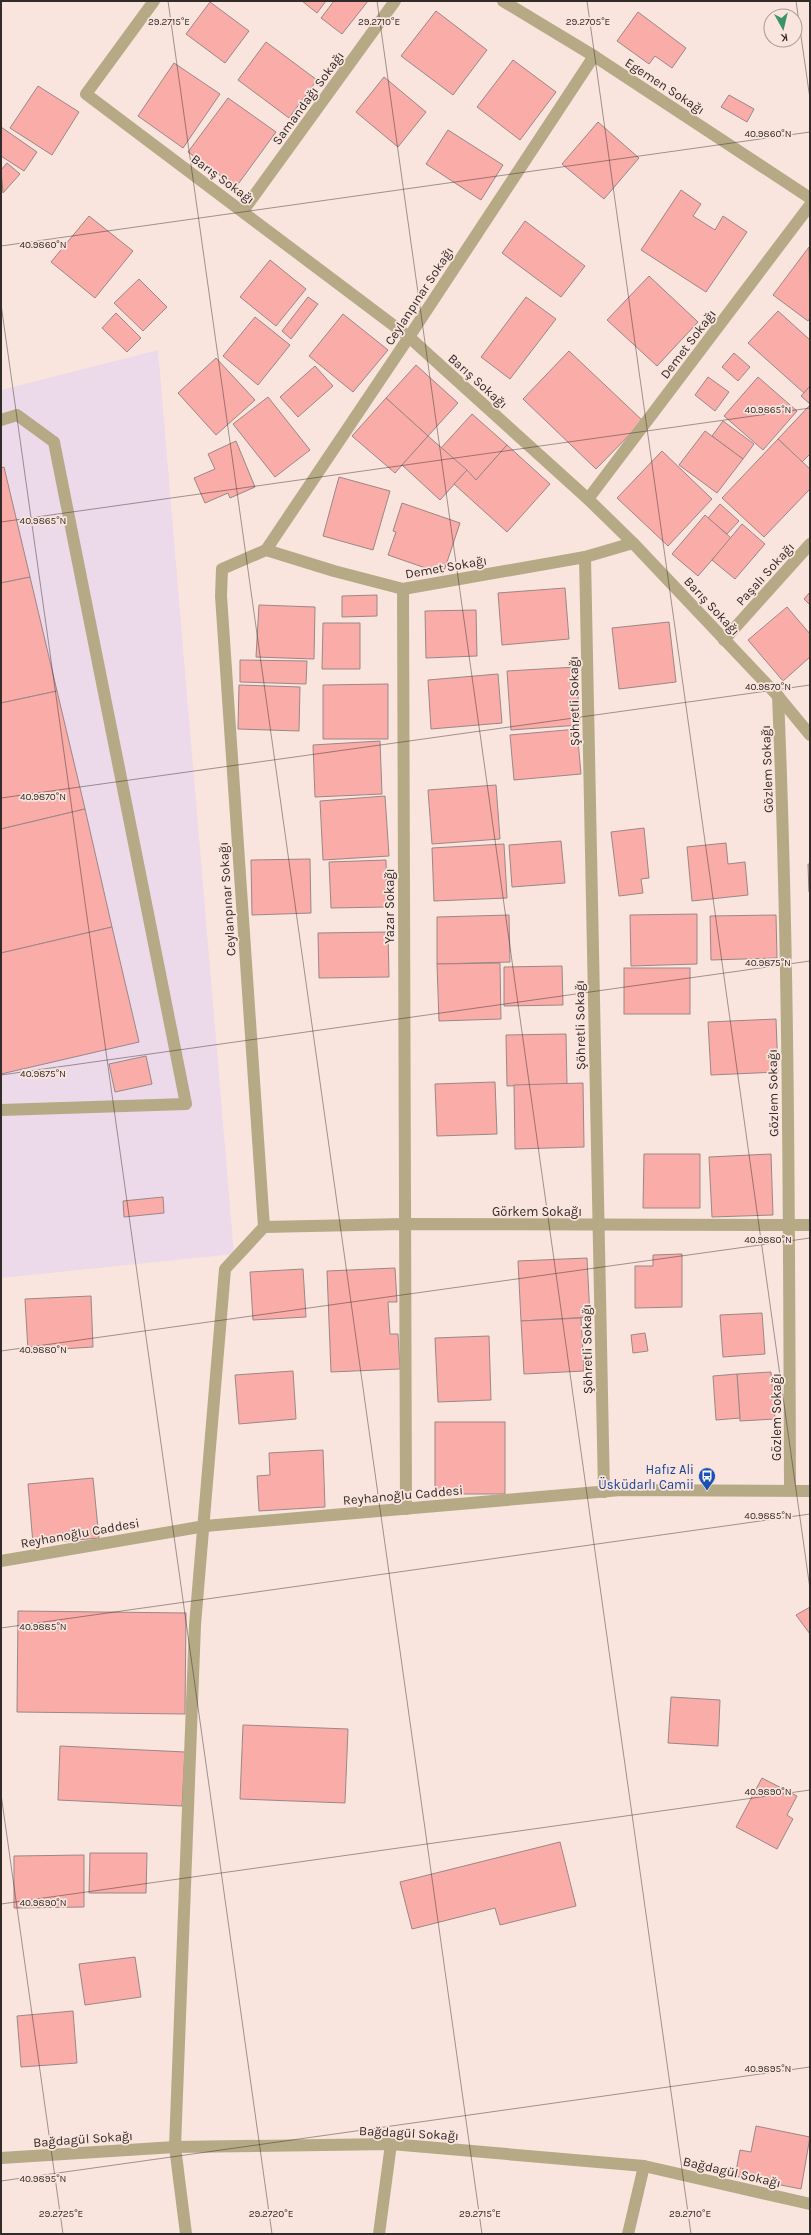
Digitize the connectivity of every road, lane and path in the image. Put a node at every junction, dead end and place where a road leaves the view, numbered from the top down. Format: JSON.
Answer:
{"nodes":[{"id":1,"x":154,"y":1,"type":"edge"},
{"id":2,"x":395,"y":1,"type":"edge"},
{"id":3,"x":503,"y":1,"type":"edge"},
{"id":4,"x":594,"y":56,"type":"junction"},
{"id":5,"x":810,"y":198,"type":"edge"},
{"id":6,"x":810,"y":205,"type":"edge"},
{"id":7,"x":244,"y":211,"type":"junction"},
{"id":8,"x":409,"y":338,"type":"junction"},
{"id":9,"x":1,"y":420,"type":"edge"},
{"id":10,"x":588,"y":499,"type":"junction"},
{"id":11,"x":633,"y":543,"type":"junction"},
{"id":12,"x":810,"y":544,"type":"edge"},
{"id":13,"x":266,"y":550,"type":"junction"},
{"id":14,"x":585,"y":557,"type":"junction"},
{"id":15,"x":403,"y":589,"type":"junction"},
{"id":16,"x":724,"y":640,"type":"junction"},
{"id":17,"x":778,"y":696,"type":"junction"},
{"id":18,"x":810,"y":735,"type":"edge"},
{"id":19,"x":1,"y":1110,"type":"edge"},
{"id":20,"x":404,"y":1224,"type":"junction"},
{"id":21,"x":598,"y":1225,"type":"junction"},
{"id":22,"x":810,"y":1225,"type":"edge"},
{"id":23,"x":789,"y":1226,"type":"junction"},
{"id":24,"x":264,"y":1227,"type":"junction"},
{"id":25,"x":790,"y":1490,"type":"junction"},
{"id":26,"x":810,"y":1491,"type":"edge"},
{"id":27,"x":604,"y":1492,"type":"junction"},
{"id":28,"x":406,"y":1509,"type":"junction"},
{"id":29,"x":205,"y":1526,"type":"junction"},
{"id":30,"x":1,"y":1561,"type":"edge"},
{"id":31,"x":391,"y":2144,"type":"junction"},
{"id":32,"x":175,"y":2147,"type":"junction"},
{"id":33,"x":1,"y":2158,"type":"edge"},
{"id":34,"x":644,"y":2166,"type":"junction"},
{"id":35,"x":810,"y":2204,"type":"edge"},
{"id":36,"x":186,"y":2234,"type":"edge"},
{"id":37,"x":379,"y":2234,"type":"edge"},
{"id":38,"x":628,"y":2234,"type":"edge"}],
"edges":[{"from":1,"to":7,"type":"street","name":"Barış Sokağı"},
{"from":2,"to":7,"type":"street","name":"Samandağı Sokağı"},
{"from":3,"to":4,"type":"street","name":"Egemen Sokağı"},
{"from":4,"to":5,"type":"street","name":"Egemen Sokağı"},
{"from":4,"to":8,"type":"street","name":"Ceylanpınar Sokağı"},
{"from":6,"to":10,"type":"street","name":"Demet Sokağı"},
{"from":7,"to":8,"type":"street","name":"Barış Sokağı"},
{"from":8,"to":10,"type":"street","name":"Barış Sokağı"},
{"from":8,"to":13,"type":"street","name":"Ceylanpınar Sokağı"},
{"from":9,"to":19,"type":"street"},
{"from":10,"to":11,"type":"street","name":"Barış Sokağı"},
{"from":11,"to":14,"type":"street","name":"Demet Sokağı"},
{"from":11,"to":16,"type":"street","name":"Barış Sokağı"},
{"from":12,"to":16,"type":"street","name":"Paşalı Sokağı"},
{"from":13,"to":15,"type":"street","name":"Demet Sokağı"},
{"from":13,"to":24,"type":"street","name":"Ceylanpınar Sokağı"},
{"from":14,"to":15,"type":"street","name":"Demet Sokağı"},
{"from":14,"to":21,"type":"street","name":"Şöhretli Sokağı"},
{"from":15,"to":20,"type":"street","name":"Yazar Sokağı"},
{"from":16,"to":17,"type":"street","name":"Barış Sokağı"},
{"from":17,"to":18,"type":"street","name":"Barış Sokağı"},
{"from":17,"to":23,"type":"street","name":"Gözlem Sokağı"},
{"from":20,"to":21,"type":"street","name":"Görkem Sokağı"},
{"from":20,"to":24,"type":"street","name":"Görkem Sokağı"},
{"from":20,"to":28,"type":"street","name":"Yazar Sokağı"},
{"from":21,"to":23,"type":"street","name":"Görkem Sokağı"},
{"from":21,"to":27,"type":"street","name":"Şöhretli Sokağı"},
{"from":22,"to":23,"type":"street","name":"Görkem Sokağı"},
{"from":23,"to":25,"type":"street","name":"Gözlem Sokağı"},
{"from":24,"to":29,"type":"street"},
{"from":25,"to":26,"type":"street","name":"Reyhanoğlu Caddesi"},
{"from":25,"to":27,"type":"street","name":"Reyhanoğlu Caddesi"},
{"from":27,"to":28,"type":"street","name":"Reyhanoğlu Caddesi"},
{"from":28,"to":29,"type":"street","name":"Reyhanoğlu Caddesi"},
{"from":29,"to":30,"type":"street","name":"Reyhanoğlu Caddesi"},
{"from":29,"to":32,"type":"street"},
{"from":31,"to":32,"type":"street","name":"Bağdagül Sokağı"},
{"from":31,"to":34,"type":"street","name":"Bağdagül Sokağı"},
{"from":31,"to":37,"type":"street"},
{"from":32,"to":33,"type":"street","name":"Bağdagül Sokağı"},
{"from":32,"to":36,"type":"street"},
{"from":34,"to":35,"type":"street","name":"Bağdagül Sokağı"},
{"from":34,"to":38,"type":"street"}]}
